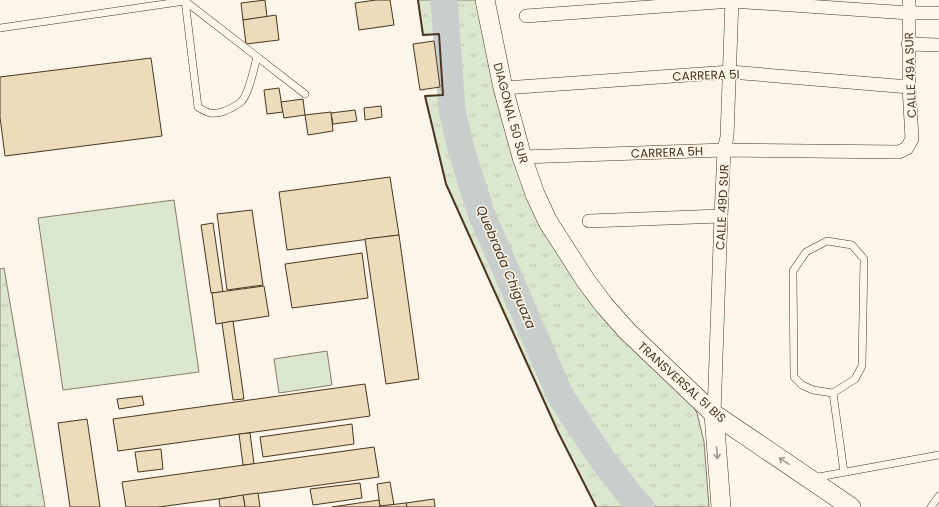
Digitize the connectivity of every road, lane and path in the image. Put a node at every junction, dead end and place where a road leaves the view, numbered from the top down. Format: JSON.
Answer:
{"nodes":[{"id":1,"x":185,"y":0,"type":"edge"},
{"id":2,"x":485,"y":0,"type":"edge"},
{"id":3,"x":732,"y":0,"type":"edge"},
{"id":4,"x":909,"y":6,"type":"edge"},
{"id":5,"x":939,"y":13,"type":"edge"},
{"id":6,"x":526,"y":16,"type":"dead end"},
{"id":7,"x":0,"y":28,"type":"edge"},
{"id":8,"x":908,"y":44,"type":"junction"},
{"id":9,"x":939,"y":45,"type":"edge"},
{"id":10,"x":257,"y":57,"type":"junction"},
{"id":11,"x":730,"y":72,"type":"junction"},
{"id":12,"x":909,"y":87,"type":"junction"},
{"id":13,"x":503,"y":88,"type":"junction"},
{"id":14,"x":305,"y":94,"type":"dead end"},
{"id":15,"x":908,"y":148,"type":"joint"},
{"id":16,"x":724,"y":150,"type":"junction"},
{"id":17,"x":522,"y":157,"type":"junction"},
{"id":18,"x":721,"y":216,"type":"junction"},
{"id":19,"x":589,"y":221,"type":"dead end"},
{"id":20,"x":548,"y":222,"type":"joint"},
{"id":21,"x":833,"y":393,"type":"junction"},
{"id":22,"x":714,"y":414,"type":"junction"},
{"id":23,"x":939,"y":455,"type":"edge"},
{"id":24,"x":844,"y":472,"type":"junction"},
{"id":25,"x":809,"y":479,"type":"junction"},
{"id":26,"x":939,"y":496,"type":"edge"},
{"id":27,"x":721,"y":507,"type":"edge"},
{"id":28,"x":850,"y":507,"type":"edge"},
{"id":29,"x":931,"y":507,"type":"edge"}],
"edges":[{"from":1,"to":7,"type":"lane"},
{"from":1,"to":10,"type":"lane"},
{"from":1,"to":10,"type":"lane"},
{"from":2,"to":13,"type":"street","name":"DIAGONAL 50 SUR"},
{"from":3,"to":4,"type":"street"},
{"from":3,"to":6,"type":"street"},
{"from":3,"to":11,"type":"street","name":"CALLE 49D SUR"},
{"from":4,"to":5,"type":"street"},
{"from":4,"to":8,"type":"street","name":"CALLE 49A SUR"},
{"from":8,"to":9,"type":"street"},
{"from":8,"to":12,"type":"street","name":"CALLE 49A SUR"},
{"from":10,"to":14,"type":"lane"},
{"from":11,"to":12,"type":"street","name":"CARRERA 5I"},
{"from":11,"to":13,"type":"street","name":"CARRERA 5I"},
{"from":11,"to":16,"type":"street","name":"CALLE 49D SUR"},
{"from":12,"to":15,"type":"street","name":"CALLE 49A SUR"},
{"from":13,"to":17,"type":"street","name":"DIAGONAL 50 SUR"},
{"from":15,"to":16,"type":"street","name":"CARRERA 5H"},
{"from":16,"to":17,"type":"street","name":"CARRERA 5H"},
{"from":16,"to":18,"type":"street","name":"CALLE 49D SUR"},
{"from":17,"to":20,"type":"street","name":"DIAGONAL 50 SUR"},
{"from":18,"to":19,"type":"street"},
{"from":18,"to":22,"type":"street","name":"CALLE 49D SUR"},
{"from":20,"to":22,"type":"street","name":"TRANSVERSAL 5I BIS"},
{"from":21,"to":21,"type":"lane"},
{"from":21,"to":24,"type":"lane"},
{"from":25,"to":22,"type":"street","name":"TRANSVERSAL 5I BIS","one_way":true},
{"from":22,"to":27,"type":"street","one_way":true},
{"from":23,"to":24,"type":"lane"},
{"from":24,"to":25,"type":"lane"},
{"from":25,"to":28,"type":"street","name":"TRANSVERSAL 5I BIS"},
{"from":26,"to":29,"type":"lane"}]}
